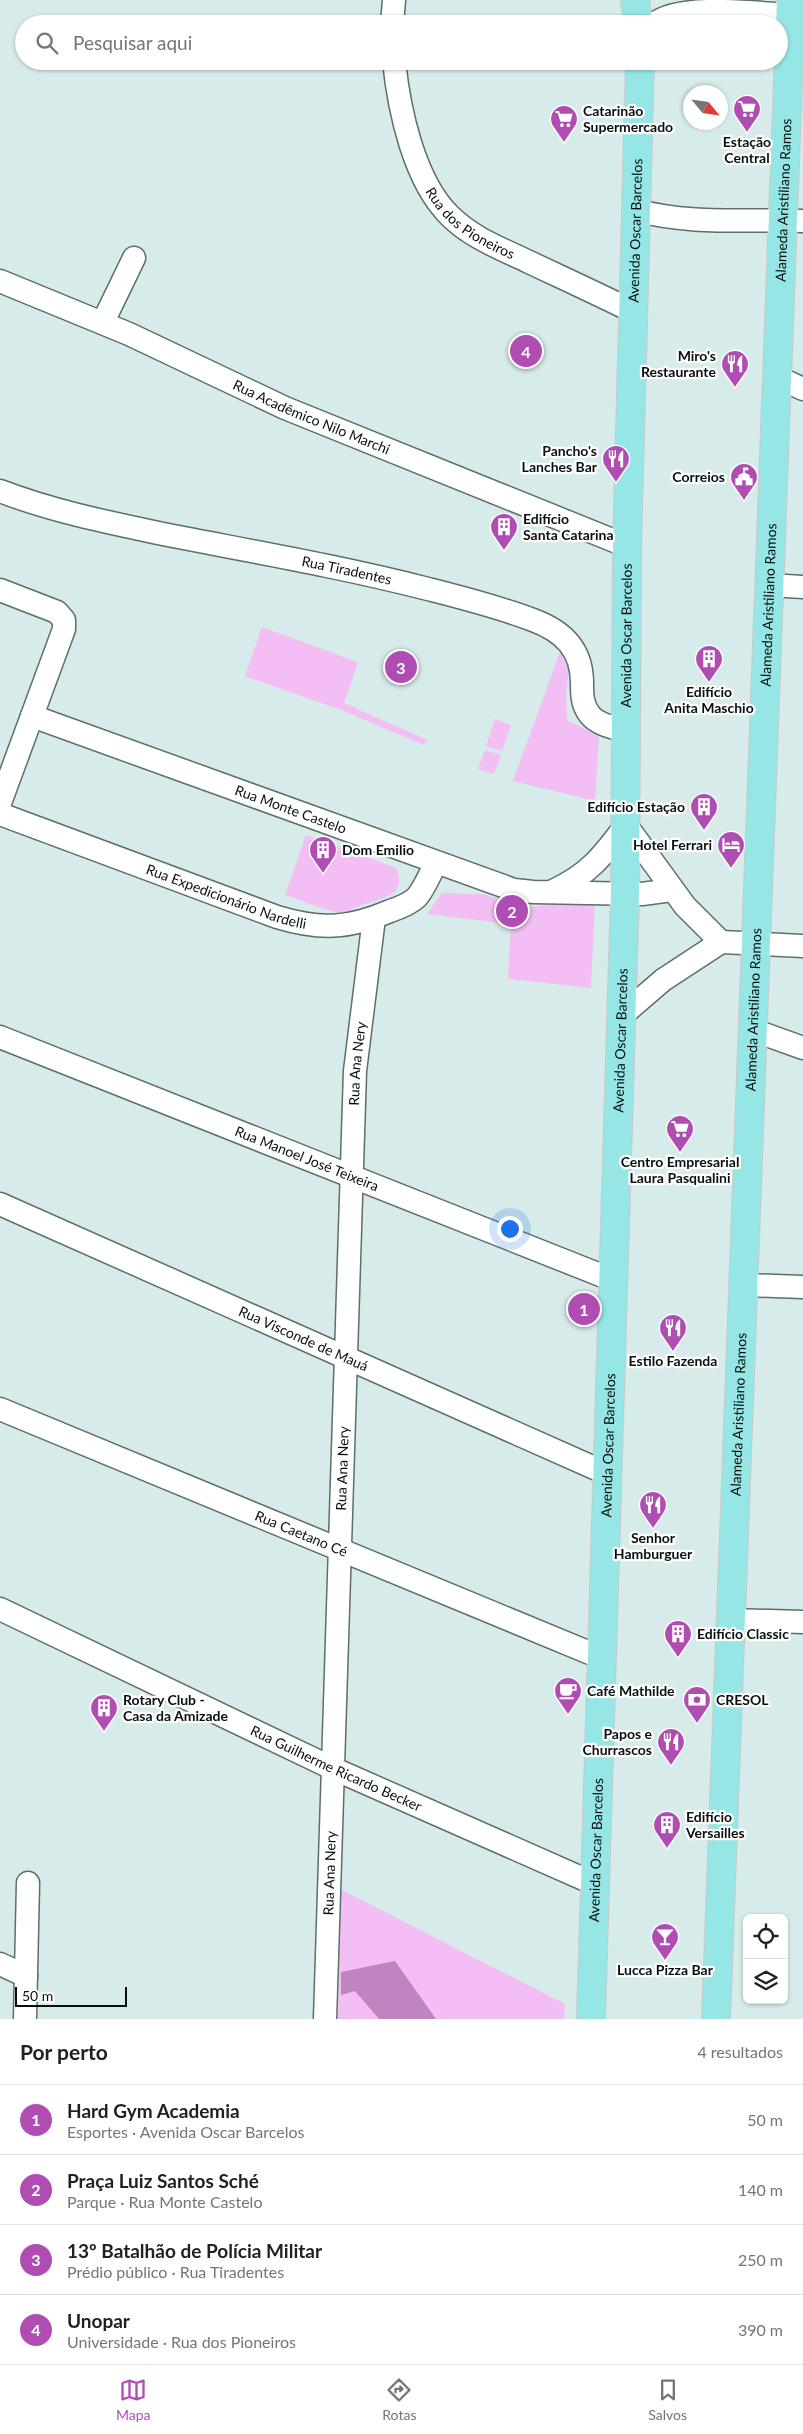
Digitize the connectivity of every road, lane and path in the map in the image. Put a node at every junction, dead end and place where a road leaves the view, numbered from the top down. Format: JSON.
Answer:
{"nodes":[{"id":1,"x":394,"y":0,"type":"edge"},
{"id":2,"x":635,"y":0,"type":"edge"},
{"id":3,"x":687,"y":6,"type":"edge"},
{"id":4,"x":791,"y":7,"type":"edge"},
{"id":5,"x":393,"y":15,"type":"edge"},
{"id":6,"x":637,"y":15,"type":"edge"},
{"id":7,"x":668,"y":15,"type":"edge"},
{"id":8,"x":395,"y":70,"type":"edge"},
{"id":9,"x":640,"y":70,"type":"edge"},
{"id":10,"x":635,"y":210,"type":"junction"},
{"id":11,"x":793,"y":221,"type":"edge"},
{"id":12,"x":134,"y":258,"type":"dead end"},
{"id":13,"x":0,"y":281,"type":"edge"},
{"id":14,"x":632,"y":311,"type":"junction"},
{"id":15,"x":103,"y":322,"type":"junction"},
{"id":16,"x":777,"y":377,"type":"junction"},
{"id":17,"x":803,"y":389,"type":"edge"},
{"id":18,"x":0,"y":491,"type":"edge"},
{"id":19,"x":627,"y":546,"type":"junction"},
{"id":20,"x":769,"y":585,"type":"junction"},
{"id":21,"x":803,"y":587,"type":"edge"},
{"id":22,"x":0,"y":590,"type":"edge"},
{"id":23,"x":32,"y":716,"type":"junction"},
{"id":24,"x":627,"y":732,"type":"junction"},
{"id":25,"x":0,"y":803,"type":"edge"},
{"id":26,"x":0,"y":814,"type":"edge"},
{"id":27,"x":626,"y":825,"type":"junction"},
{"id":28,"x":436,"y":863,"type":"junction"},
{"id":29,"x":672,"y":890,"type":"junction"},
{"id":30,"x":551,"y":892,"type":"junction"},
{"id":31,"x":625,"y":893,"type":"junction"},
{"id":32,"x":374,"y":918,"type":"junction"},
{"id":33,"x":721,"y":942,"type":"junction"},
{"id":34,"x":756,"y":944,"type":"junction"},
{"id":35,"x":803,"y":946,"type":"edge"},
{"id":36,"x":620,"y":1017,"type":"junction"},
{"id":37,"x":753,"y":1030,"type":"junction"},
{"id":38,"x":0,"y":1038,"type":"edge"},
{"id":39,"x":803,"y":1048,"type":"edge"},
{"id":40,"x":351,"y":1177,"type":"junction"},
{"id":41,"x":0,"y":1204,"type":"edge"},
{"id":42,"x":613,"y":1280,"type":"junction"},
{"id":43,"x":744,"y":1284,"type":"junction"},
{"id":44,"x":803,"y":1288,"type":"edge"},
{"id":45,"x":345,"y":1358,"type":"junction"},
{"id":46,"x":0,"y":1409,"type":"edge"},
{"id":47,"x":608,"y":1474,"type":"junction"},
{"id":48,"x":339,"y":1550,"type":"junction"},
{"id":49,"x":0,"y":1609,"type":"edge"},
{"id":50,"x":731,"y":1620,"type":"junction"},
{"id":51,"x":803,"y":1622,"type":"edge"},
{"id":52,"x":602,"y":1658,"type":"junction"},
{"id":53,"x":332,"y":1768,"type":"junction"},
{"id":54,"x":28,"y":1883,"type":"dead end"},
{"id":55,"x":595,"y":1884,"type":"junction"},
{"id":56,"x":0,"y":1964,"type":"edge"},
{"id":57,"x":26,"y":1976,"type":"junction"},
{"id":58,"x":25,"y":2019,"type":"edge"},
{"id":59,"x":324,"y":2019,"type":"edge"},
{"id":60,"x":590,"y":2019,"type":"edge"},
{"id":61,"x":716,"y":2019,"type":"edge"}],
"edges":[{"from":1,"to":5,"type":"street"},
{"from":2,"to":6,"type":"main road"},
{"from":3,"to":4,"type":"street"},
{"from":3,"to":7,"type":"street"},
{"from":4,"to":11,"type":"main road","name":"Alameda Aristiliano Ramos"},
{"from":8,"to":14,"type":"street","name":"Rua dos Pioneiros"},
{"from":9,"to":10,"type":"main road","name":"Avenida Oscar Barcelos"},
{"from":10,"to":11,"type":"street"},
{"from":10,"to":14,"type":"main road","name":"Avenida Oscar Barcelos"},
{"from":11,"to":16,"type":"main road","name":"Alameda Aristiliano Ramos"},
{"from":12,"to":15,"type":"street"},
{"from":13,"to":15,"type":"street","name":"Rua Acadêmico Nilo Marchi"},
{"from":14,"to":19,"type":"main road","name":"Avenida Oscar Barcelos"},
{"from":15,"to":19,"type":"street","name":"Rua Acadêmico Nilo Marchi"},
{"from":16,"to":17,"type":"street"},
{"from":16,"to":20,"type":"main road","name":"Alameda Aristiliano Ramos"},
{"from":18,"to":24,"type":"street","name":"Rua Tiradentes"},
{"from":19,"to":24,"type":"main road","name":"Avenida Oscar Barcelos"},
{"from":20,"to":21,"type":"street"},
{"from":20,"to":34,"type":"main road","name":"Alameda Aristiliano Ramos"},
{"from":22,"to":23,"type":"street"},
{"from":23,"to":25,"type":"street"},
{"from":23,"to":28,"type":"street","name":"Rua Monte Castelo"},
{"from":24,"to":27,"type":"main road","name":"Avenida Oscar Barcelos"},
{"from":26,"to":32,"type":"street","name":"Rua Expedicionário Nardelli"},
{"from":27,"to":29,"type":"street"},
{"from":27,"to":30,"type":"street","name":"Rua Monte Castelo"},
{"from":27,"to":31,"type":"main road","name":"Avenida Oscar Barcelos"},
{"from":28,"to":30,"type":"street","name":"Rua Monte Castelo"},
{"from":28,"to":32,"type":"street","name":"Rua Expedicionário Nardelli"},
{"from":29,"to":31,"type":"street","name":"Rua Monte Castelo"},
{"from":29,"to":33,"type":"street"},
{"from":30,"to":31,"type":"street","name":"Rua Monte Castelo"},
{"from":31,"to":36,"type":"main road","name":"Avenida Oscar Barcelos"},
{"from":32,"to":40,"type":"street","name":"Rua Ana Nery"},
{"from":33,"to":34,"type":"street"},
{"from":33,"to":36,"type":"street"},
{"from":34,"to":35,"type":"street"},
{"from":34,"to":37,"type":"main road","name":"Alameda Aristiliano Ramos"},
{"from":36,"to":42,"type":"main road","name":"Avenida Oscar Barcelos"},
{"from":37,"to":39,"type":"street"},
{"from":37,"to":43,"type":"main road","name":"Alameda Aristiliano Ramos"},
{"from":38,"to":40,"type":"street","name":"Rua Manoel José Teixeira"},
{"from":40,"to":42,"type":"street","name":"Rua Manoel José Teixeira"},
{"from":40,"to":45,"type":"street","name":"Rua Ana Nery"},
{"from":41,"to":45,"type":"street","name":"Rua Visconde de Mauá"},
{"from":42,"to":47,"type":"main road","name":"Avenida Oscar Barcelos"},
{"from":43,"to":44,"type":"street"},
{"from":43,"to":50,"type":"main road","name":"Alameda Aristiliano Ramos"},
{"from":45,"to":47,"type":"street","name":"Rua Visconde de Mauá"},
{"from":45,"to":48,"type":"street","name":"Rua Ana Nery"},
{"from":46,"to":48,"type":"street","name":"Rua Caetano Cé"},
{"from":47,"to":52,"type":"main road","name":"Avenida Oscar Barcelos"},
{"from":48,"to":52,"type":"street","name":"Rua Caetano Cé"},
{"from":48,"to":53,"type":"street","name":"Rua Ana Nery"},
{"from":49,"to":53,"type":"street","name":"Rua Guilherme Ricardo Becker"},
{"from":50,"to":51,"type":"street"},
{"from":50,"to":61,"type":"main road","name":"Alameda Aristiliano Ramos"},
{"from":52,"to":55,"type":"main road","name":"Avenida Oscar Barcelos"},
{"from":53,"to":55,"type":"street","name":"Rua Guilherme Ricardo Becker"},
{"from":53,"to":59,"type":"street","name":"Rua Ana Nery"},
{"from":54,"to":57,"type":"street"},
{"from":55,"to":60,"type":"main road","name":"Avenida Oscar Barcelos"},
{"from":56,"to":57,"type":"street"},
{"from":57,"to":58,"type":"street"}]}
